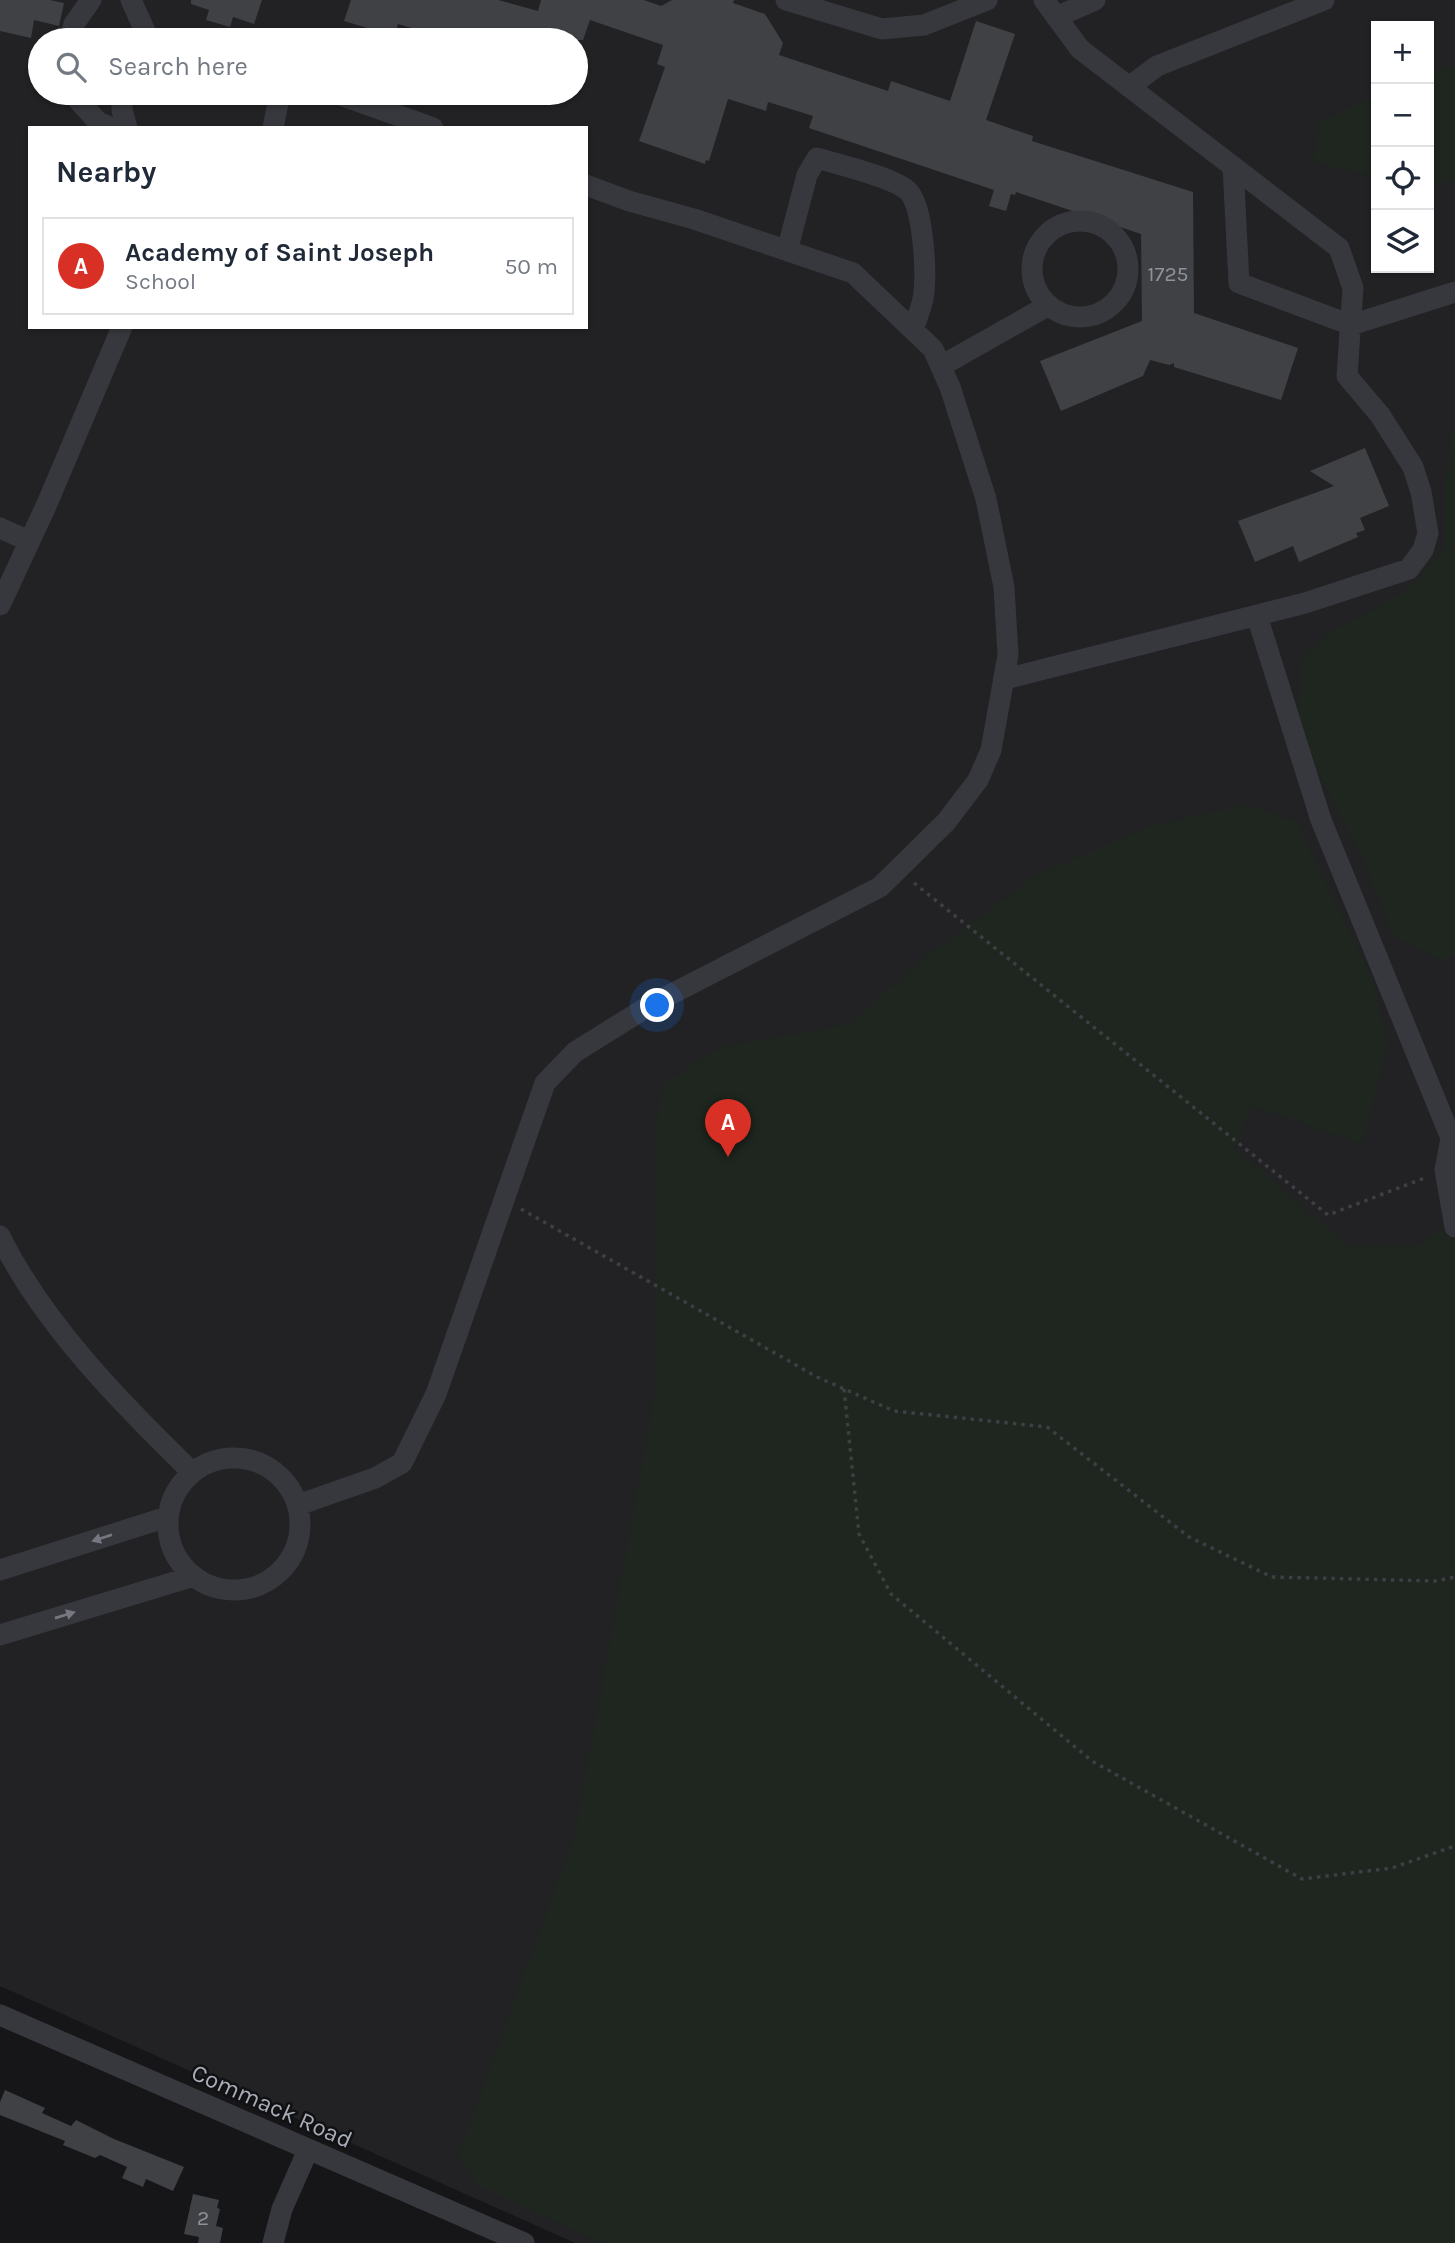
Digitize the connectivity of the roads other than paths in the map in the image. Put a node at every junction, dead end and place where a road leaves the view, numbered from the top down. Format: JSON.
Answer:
{"nodes":[{"id":1,"x":91,"y":0,"type":"edge"},
{"id":2,"x":131,"y":0,"type":"edge"},
{"id":3,"x":786,"y":0,"type":"edge"},
{"id":4,"x":987,"y":0,"type":"edge"},
{"id":5,"x":1095,"y":0,"type":"edge"},
{"id":6,"x":1324,"y":0,"type":"edge"},
{"id":7,"x":1050,"y":9,"type":"edge"},
{"id":8,"x":73,"y":28,"type":"edge"},
{"id":9,"x":144,"y":28,"type":"edge"},
{"id":10,"x":1129,"y":87,"type":"junction"},
{"id":11,"x":83,"y":105,"type":"edge"},
{"id":12,"x":122,"y":105,"type":"edge"},
{"id":13,"x":278,"y":105,"type":"edge"},
{"id":14,"x":369,"y":105,"type":"edge"},
{"id":15,"x":107,"y":126,"type":"edge"},
{"id":16,"x":126,"y":126,"type":"edge"},
{"id":17,"x":273,"y":126,"type":"edge"},
{"id":18,"x":427,"y":126,"type":"edge"},
{"id":19,"x":1233,"y":166,"type":"junction"},
{"id":20,"x":588,"y":186,"type":"edge"},
{"id":21,"x":787,"y":251,"type":"junction"},
{"id":22,"x":1455,"y":292,"type":"edge"},
{"id":23,"x":1049,"y":305,"type":"junction"},
{"id":24,"x":1351,"y":325,"type":"junction"},
{"id":25,"x":121,"y":329,"type":"edge"},
{"id":26,"x":913,"y":330,"type":"junction"},
{"id":27,"x":941,"y":366,"type":"junction"},
{"id":28,"x":0,"y":528,"type":"edge"},
{"id":29,"x":29,"y":541,"type":"junction"},
{"id":30,"x":0,"y":605,"type":"edge"},
{"id":31,"x":1257,"y":615,"type":"junction"},
{"id":32,"x":1005,"y":679,"type":"junction"},
{"id":33,"x":1455,"y":1227,"type":"edge"},
{"id":34,"x":0,"y":1236,"type":"edge"},
{"id":35,"x":192,"y":1472,"type":"junction"},
{"id":36,"x":298,"y":1505,"type":"junction"},
{"id":37,"x":167,"y":1517,"type":"junction"},
{"id":38,"x":0,"y":1570,"type":"edge"},
{"id":39,"x":194,"y":1576,"type":"junction"},
{"id":40,"x":0,"y":1635,"type":"edge"},
{"id":41,"x":0,"y":2015,"type":"edge"},
{"id":42,"x":308,"y":2150,"type":"junction"},
{"id":43,"x":273,"y":2243,"type":"edge"},
{"id":44,"x":524,"y":2243,"type":"edge"}],
"edges":[{"from":1,"to":8,"type":"street"},
{"from":2,"to":9,"type":"street"},
{"from":3,"to":4,"type":"street"},
{"from":5,"to":7,"type":"street"},
{"from":6,"to":10,"type":"street"},
{"from":7,"to":10,"type":"street"},
{"from":10,"to":19,"type":"street"},
{"from":11,"to":15,"type":"street"},
{"from":12,"to":16,"type":"street"},
{"from":13,"to":17,"type":"street"},
{"from":14,"to":18,"type":"street"},
{"from":19,"to":24,"type":"street"},
{"from":19,"to":24,"type":"street"},
{"from":20,"to":21,"type":"street"},
{"from":21,"to":26,"type":"street"},
{"from":21,"to":26,"type":"street"},
{"from":22,"to":24,"type":"street"},
{"from":23,"to":23,"type":"street"},
{"from":23,"to":27,"type":"street"},
{"from":24,"to":31,"type":"street"},
{"from":25,"to":29,"type":"street"},
{"from":26,"to":27,"type":"street"},
{"from":27,"to":32,"type":"street"},
{"from":28,"to":29,"type":"street"},
{"from":29,"to":30,"type":"street"},
{"from":31,"to":32,"type":"street"},
{"from":31,"to":33,"type":"street"},
{"from":32,"to":36,"type":"street"},
{"from":34,"to":35,"type":"street"},
{"from":35,"to":36,"type":"street"},
{"from":35,"to":37,"type":"street"},
{"from":36,"to":39,"type":"street"},
{"from":37,"to":38,"type":"street","one_way":true},
{"from":37,"to":39,"type":"street"},
{"from":40,"to":39,"type":"street","one_way":true},
{"from":41,"to":42,"type":"street","name":"Commack Road"},
{"from":42,"to":43,"type":"street"},
{"from":42,"to":44,"type":"street","name":"Commack Road"}]}
